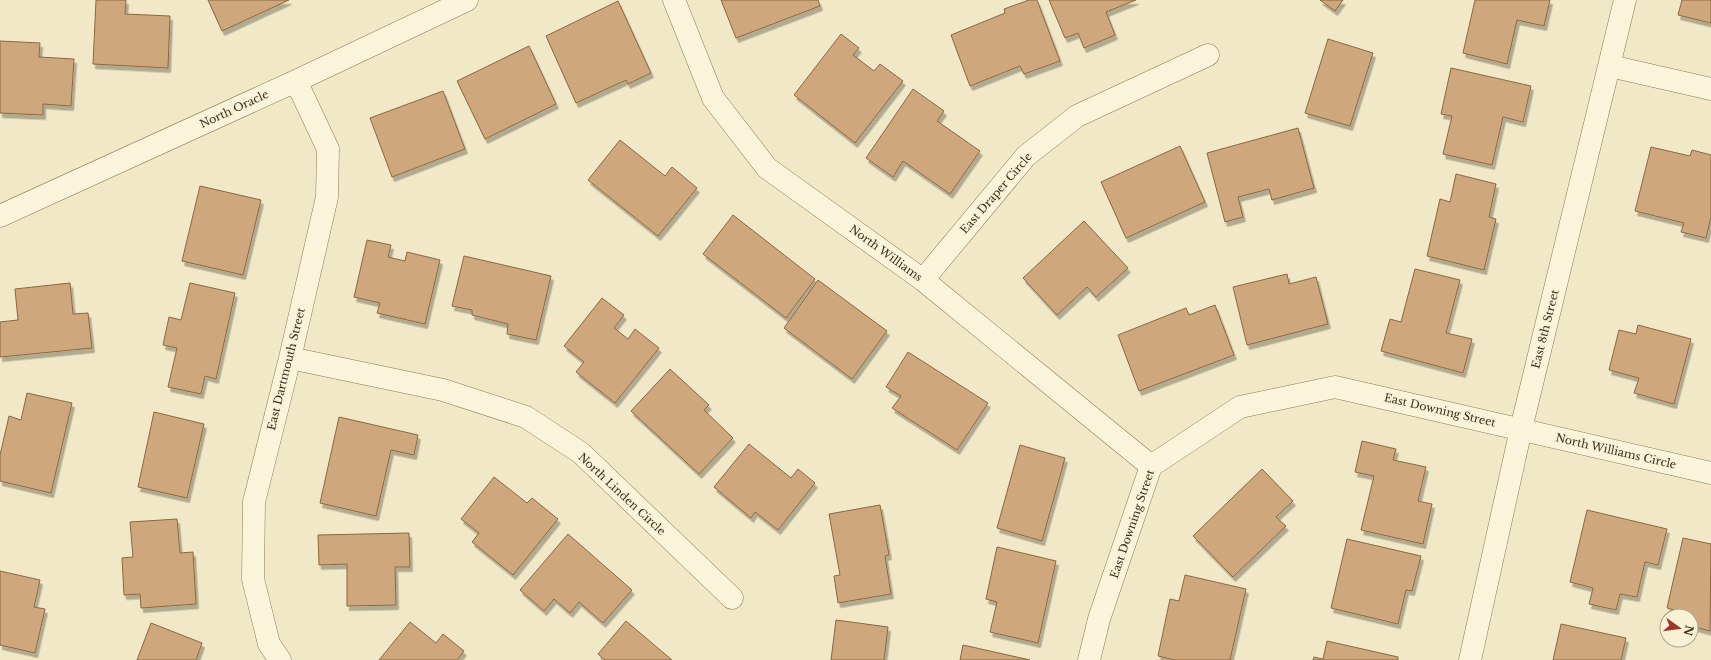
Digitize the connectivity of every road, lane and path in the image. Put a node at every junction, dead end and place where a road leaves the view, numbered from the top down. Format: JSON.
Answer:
{"nodes":[{"id":1,"x":467,"y":0,"type":"edge"},
{"id":2,"x":674,"y":0,"type":"edge"},
{"id":3,"x":1625,"y":0,"type":"edge"},
{"id":4,"x":1208,"y":55,"type":"dead end"},
{"id":5,"x":1610,"y":66,"type":"junction"},
{"id":6,"x":296,"y":81,"type":"junction"},
{"id":7,"x":1711,"y":89,"type":"edge"},
{"id":8,"x":0,"y":216,"type":"edge"},
{"id":9,"x":923,"y":280,"type":"junction"},
{"id":10,"x":290,"y":358,"type":"junction"},
{"id":11,"x":1521,"y":429,"type":"junction"},
{"id":12,"x":1151,"y":466,"type":"junction"},
{"id":13,"x":1711,"y":473,"type":"edge"},
{"id":14,"x":732,"y":598,"type":"dead end"},
{"id":15,"x":280,"y":660,"type":"edge"},
{"id":16,"x":1089,"y":660,"type":"edge"},
{"id":17,"x":1470,"y":660,"type":"edge"}],
"edges":[{"from":1,"to":6,"type":"street","name":"North Oracle"},
{"from":2,"to":9,"type":"street","name":"North Williams"},
{"from":3,"to":5,"type":"street","name":"East 8th Street"},
{"from":4,"to":9,"type":"street","name":"East Draper Circle"},
{"from":5,"to":7,"type":"street"},
{"from":5,"to":11,"type":"street","name":"East 8th Street"},
{"from":6,"to":8,"type":"street","name":"North Oracle"},
{"from":6,"to":10,"type":"street","name":"East Dartmouth Street"},
{"from":9,"to":12,"type":"street","name":"North Williams"},
{"from":10,"to":14,"type":"street","name":"North Linden Circle"},
{"from":10,"to":15,"type":"street","name":"East Dartmouth Street"},
{"from":11,"to":12,"type":"street","name":"East Downing Street"},
{"from":11,"to":13,"type":"street","name":"North Williams Circle"},
{"from":11,"to":17,"type":"street","name":"East 8th Street"},
{"from":12,"to":16,"type":"street","name":"East Downing Street"}]}
